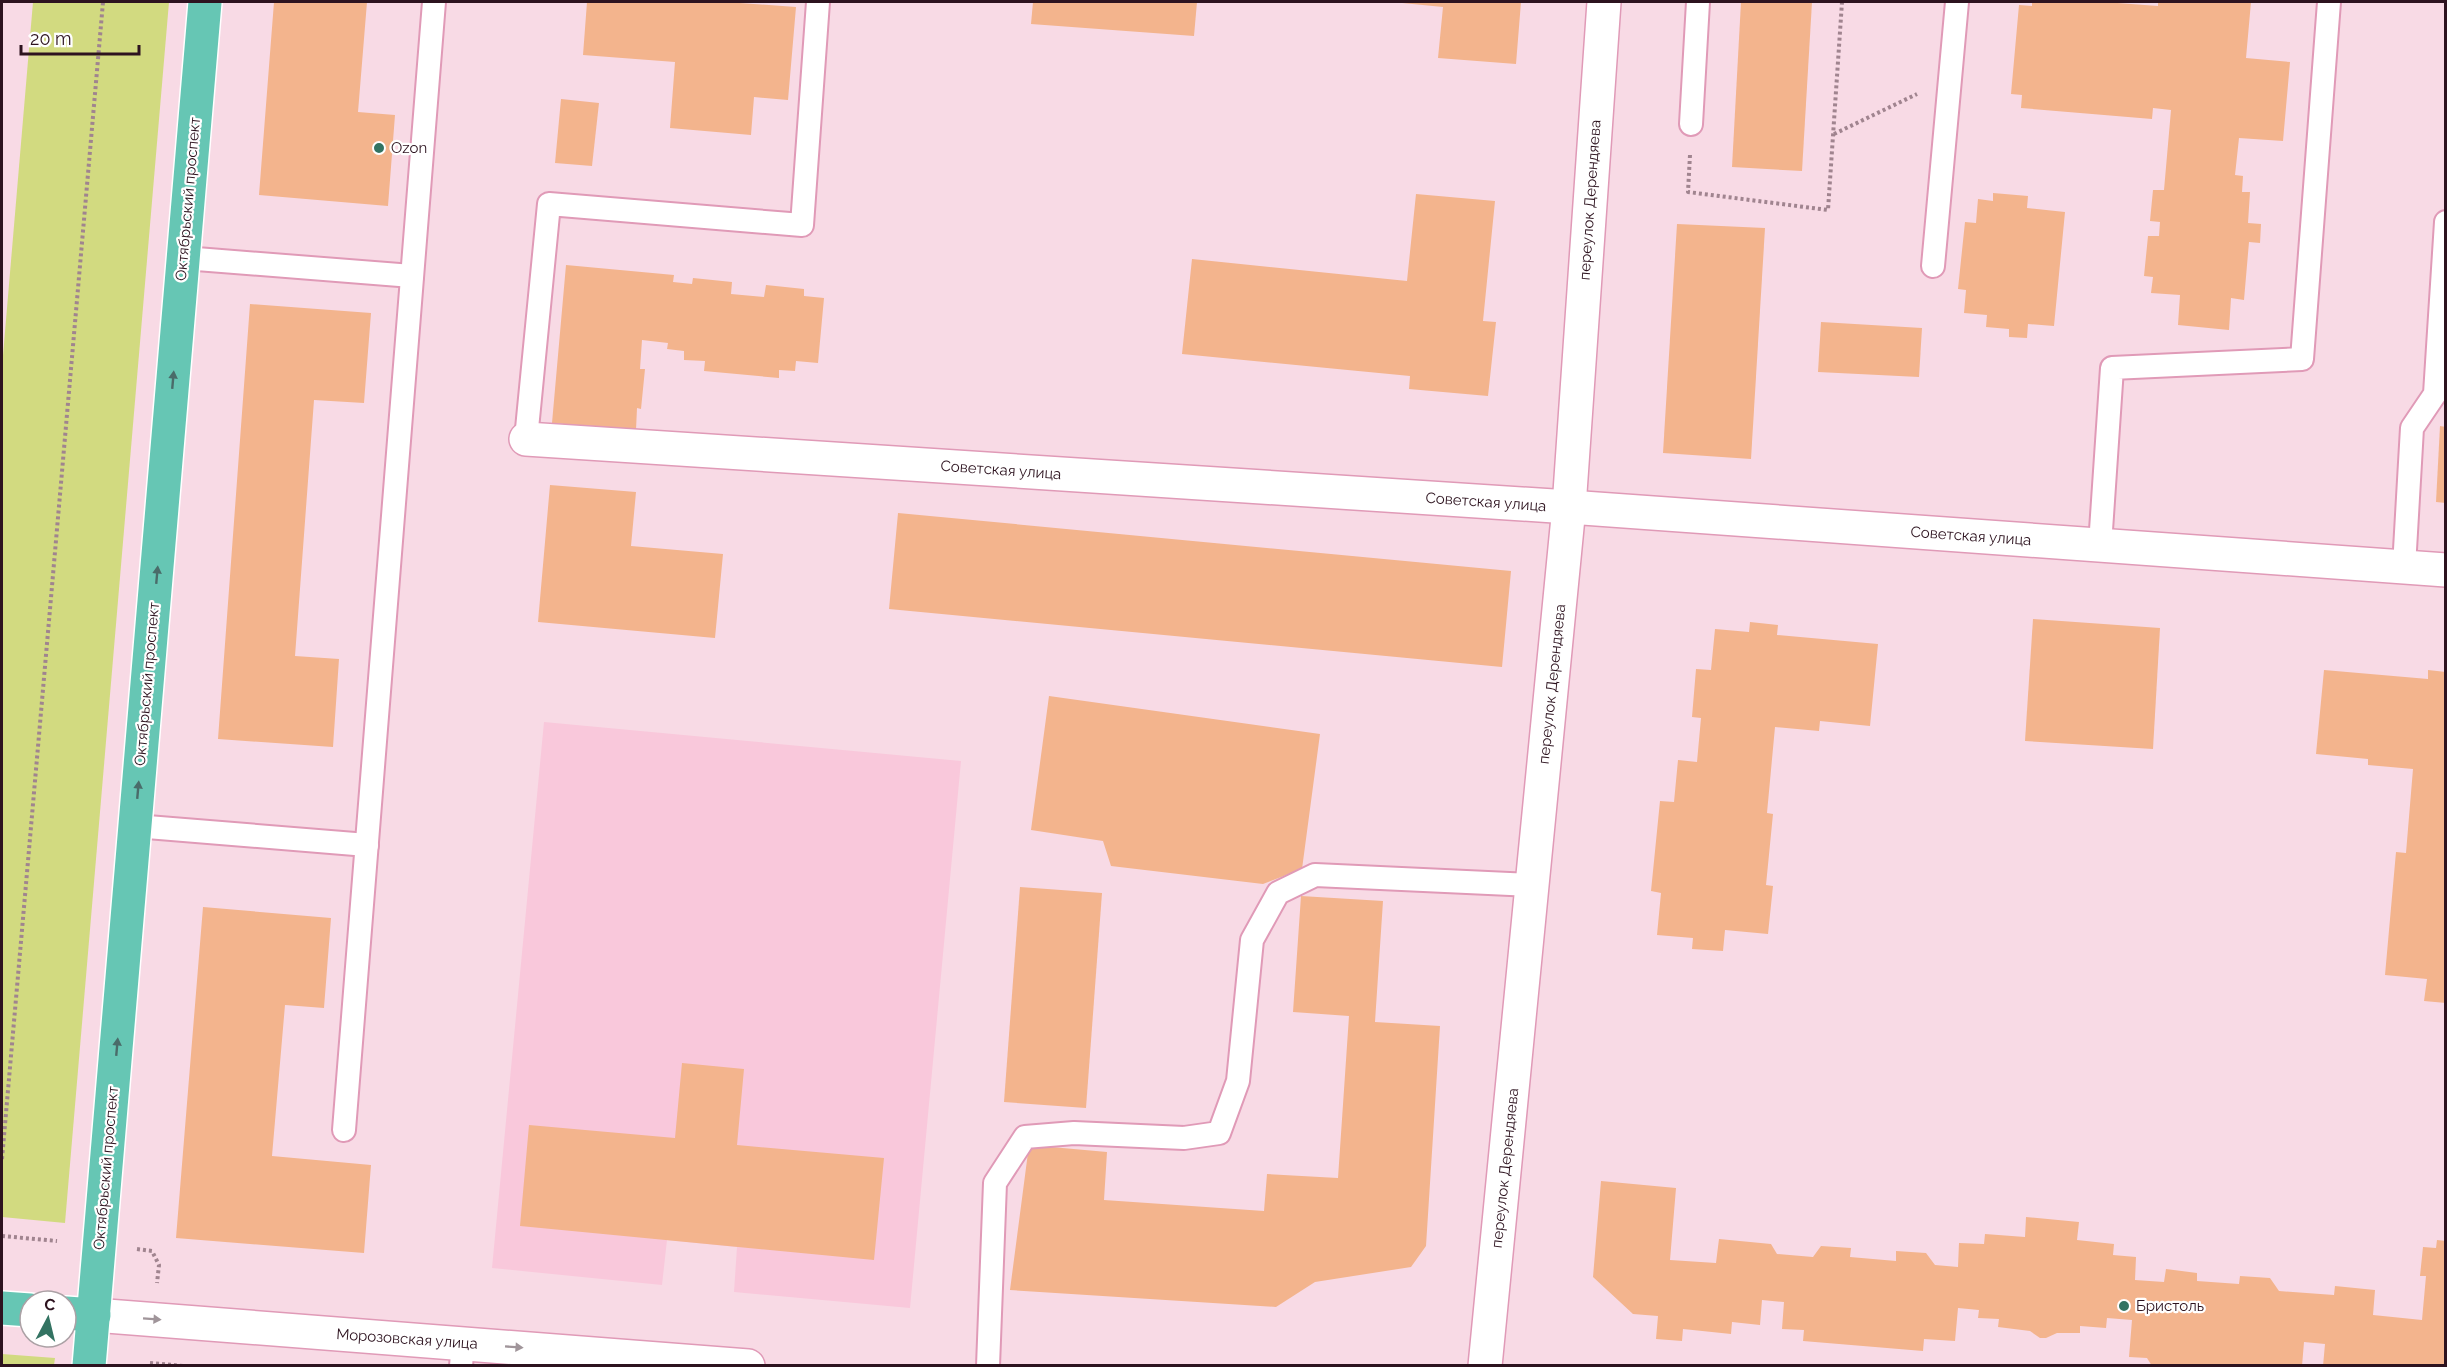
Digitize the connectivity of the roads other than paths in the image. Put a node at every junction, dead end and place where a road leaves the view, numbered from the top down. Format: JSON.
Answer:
{"nodes":[{"id":1,"x":205,"y":2,"type":"edge"},
{"id":2,"x":434,"y":2,"type":"edge"},
{"id":3,"x":819,"y":2,"type":"edge"},
{"id":4,"x":1604,"y":2,"type":"edge"},
{"id":5,"x":1698,"y":2,"type":"edge"},
{"id":6,"x":1957,"y":2,"type":"edge"},
{"id":7,"x":2329,"y":2,"type":"edge"},
{"id":8,"x":1691,"y":124,"type":"road end"},
{"id":9,"x":2445,"y":222,"type":"edge"},
{"id":10,"x":184,"y":258,"type":"junction"},
{"id":11,"x":1933,"y":266,"type":"dead end"},
{"id":12,"x":412,"y":276,"type":"junction"},
{"id":13,"x":526,"y":439,"type":"joint"},
{"id":14,"x":1569,"y":507,"type":"junction"},
{"id":15,"x":2100,"y":545,"type":"junction"},
{"id":16,"x":2404,"y":567,"type":"junction"},
{"id":17,"x":2445,"y":570,"type":"edge"},
{"id":18,"x":135,"y":825,"type":"junction"},
{"id":19,"x":367,"y":845,"type":"junction"},
{"id":20,"x":1532,"y":885,"type":"junction"},
{"id":21,"x":344,"y":1130,"type":"dead end"},
{"id":22,"x":2,"y":1308,"type":"edge"},
{"id":23,"x":18,"y":1309,"type":"edge"},
{"id":24,"x":80,"y":1314,"type":"edge"},
{"id":25,"x":462,"y":1354,"type":"edge"},
{"id":26,"x":89,"y":1365,"type":"edge"},
{"id":27,"x":748,"y":1365,"type":"edge"},
{"id":28,"x":988,"y":1365,"type":"edge"},
{"id":29,"x":1485,"y":1365,"type":"edge"}],
"edges":[{"from":1,"to":10,"type":"main road","name":"Октябрьский проспект"},
{"from":2,"to":12,"type":"lane"},
{"from":3,"to":13,"type":"lane"},
{"from":4,"to":14,"type":"street","name":"переулок Дерендяева"},
{"from":5,"to":8,"type":"lane"},
{"from":6,"to":11,"type":"lane"},
{"from":7,"to":15,"type":"lane"},
{"from":9,"to":16,"type":"lane"},
{"from":10,"to":12,"type":"lane"},
{"from":18,"to":10,"type":"main road","name":"Октябрьский проспект","one_way":true},
{"from":12,"to":19,"type":"lane"},
{"from":13,"to":14,"type":"street","name":"Советская улица"},
{"from":14,"to":15,"type":"street","name":"Советская улица"},
{"from":14,"to":20,"type":"street","name":"переулок Дерендяева"},
{"from":15,"to":16,"type":"street","name":"Советская улица"},
{"from":16,"to":17,"type":"street","name":"Советская улица"},
{"from":18,"to":19,"type":"lane"},
{"from":24,"to":18,"type":"main road","name":"Октябрьский проспект","one_way":true},
{"from":19,"to":21,"type":"lane"},
{"from":20,"to":28,"type":"lane"},
{"from":20,"to":29,"type":"street","name":"переулок Дерендяева"},
{"from":22,"to":23,"type":"main road"},
{"from":24,"to":25,"type":"street","name":"Морозовская улица","one_way":true},
{"from":24,"to":26,"type":"main road","name":"Октябрьский проспект"},
{"from":25,"to":27,"type":"street","name":"Морозовская улица","one_way":true}]}
